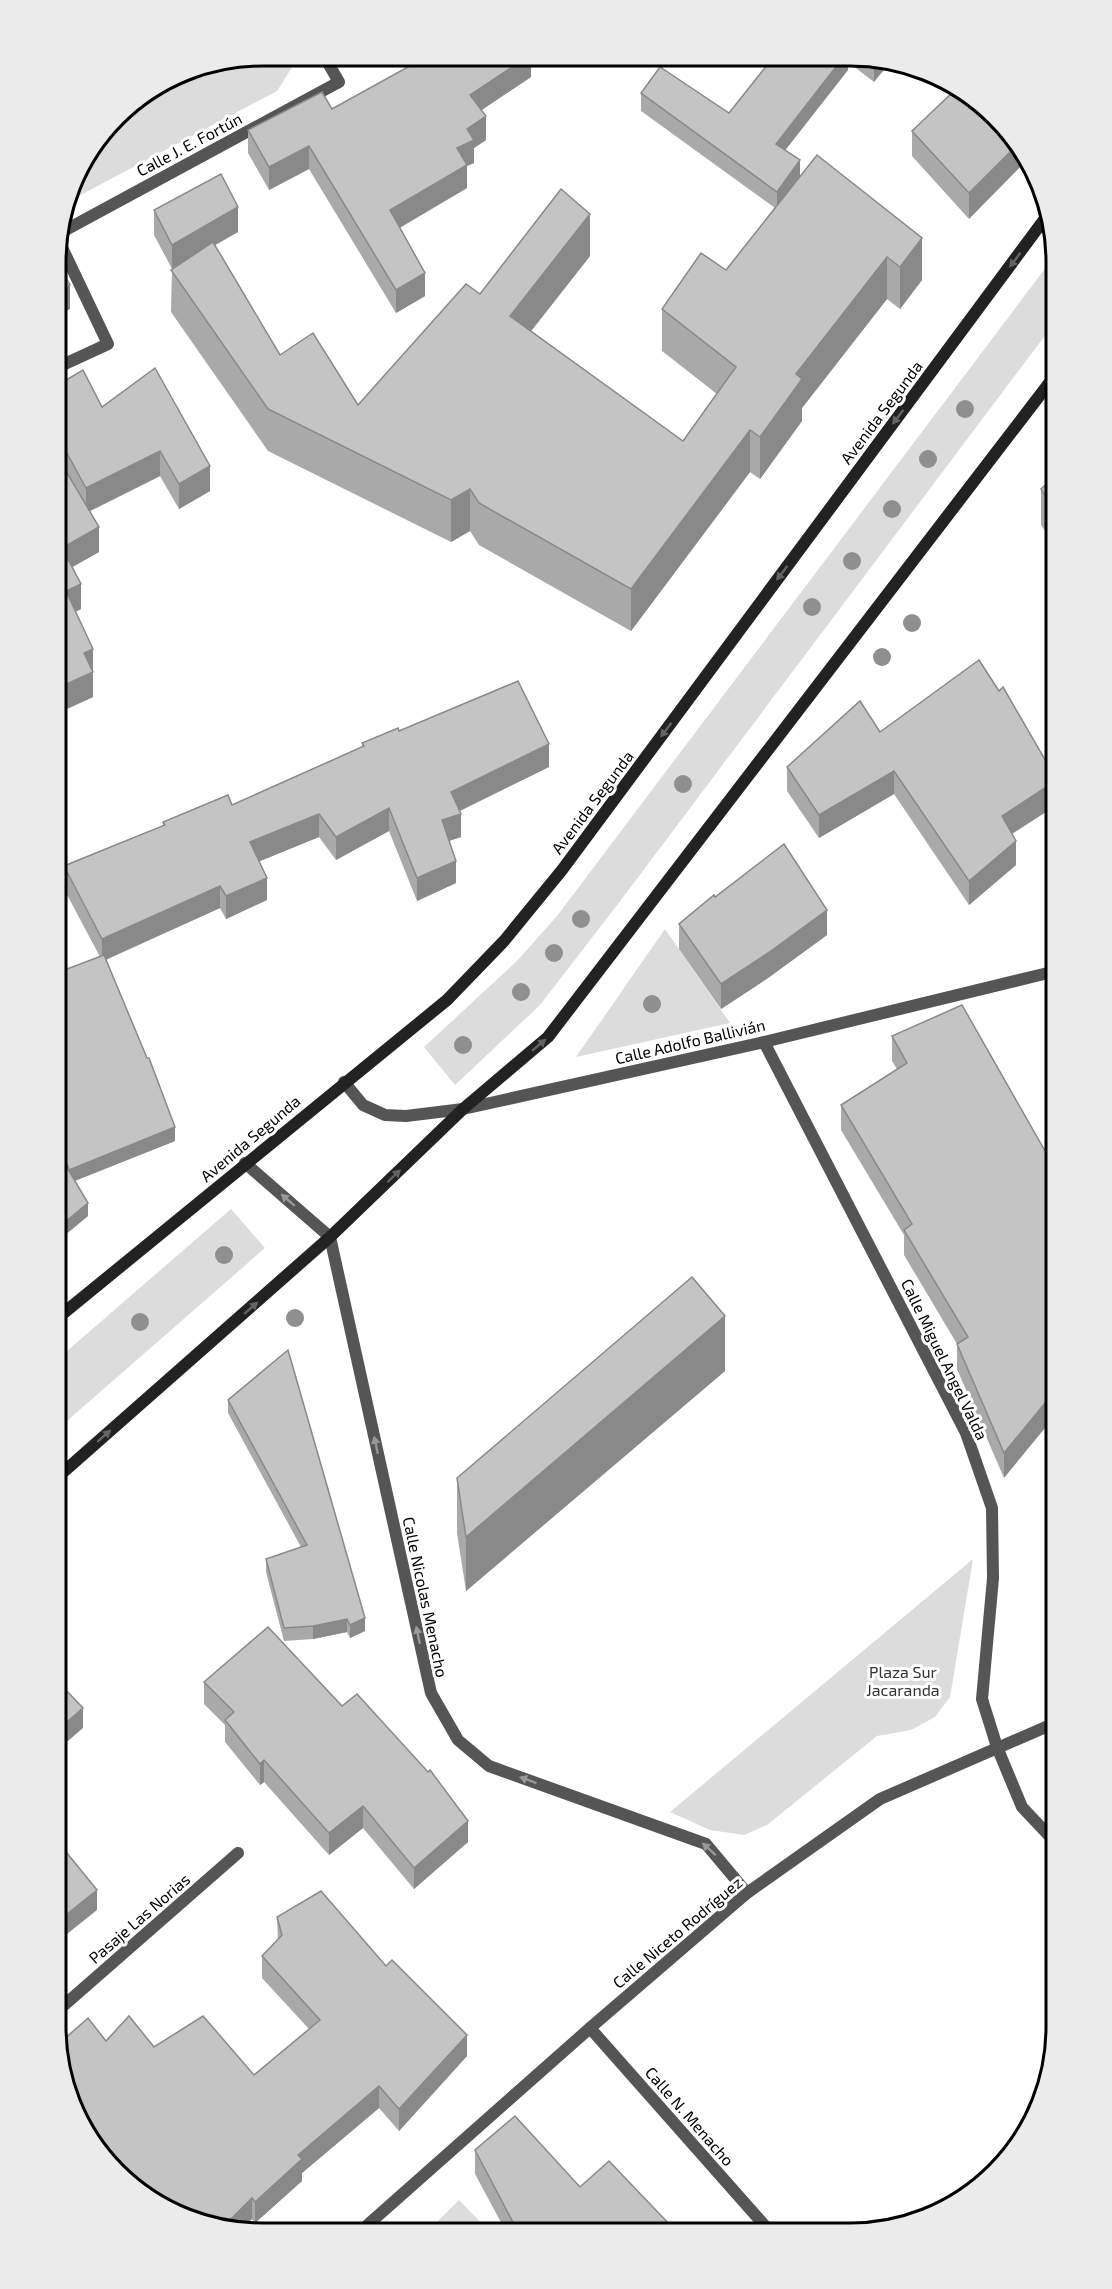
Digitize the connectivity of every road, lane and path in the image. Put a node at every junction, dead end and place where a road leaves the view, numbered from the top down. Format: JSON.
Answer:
{"nodes":[{"id":1,"x":330,"y":66,"type":"edge"},
{"id":2,"x":1041,"y":223,"type":"edge"},
{"id":3,"x":69,"y":228,"type":"edge"},
{"id":4,"x":66,"y":256,"type":"edge"},
{"id":5,"x":66,"y":363,"type":"edge"},
{"id":6,"x":1046,"y":387,"type":"edge"},
{"id":7,"x":1046,"y":973,"type":"edge"},
{"id":8,"x":764,"y":1042,"type":"junction"},
{"id":9,"x":344,"y":1082,"type":"junction"},
{"id":10,"x":463,"y":1110,"type":"junction"},
{"id":11,"x":245,"y":1163,"type":"junction"},
{"id":12,"x":330,"y":1238,"type":"junction"},
{"id":13,"x":66,"y":1311,"type":"edge"},
{"id":14,"x":66,"y":1470,"type":"edge"},
{"id":15,"x":1046,"y":1727,"type":"edge"},
{"id":16,"x":997,"y":1747,"type":"junction"},
{"id":17,"x":1046,"y":1832,"type":"edge"},
{"id":18,"x":238,"y":1853,"type":"dead end"},
{"id":19,"x":747,"y":1893,"type":"junction"},
{"id":20,"x":66,"y":2004,"type":"edge"},
{"id":21,"x":590,"y":2028,"type":"junction"},
{"id":22,"x":370,"y":2223,"type":"edge"},
{"id":23,"x":762,"y":2223,"type":"edge"}],
"edges":[{"from":1,"to":3,"type":"street","name":"Calle J. E. Fortún"},
{"from":2,"to":9,"type":"main road","name":"Avenida Segunda","one_way":true},
{"from":4,"to":5,"type":"street"},
{"from":10,"to":6,"type":"main road","one_way":true},
{"from":7,"to":8,"type":"street","name":"Calle Adolfo Ballivián"},
{"from":8,"to":10,"type":"street","name":"Calle Adolfo Ballivián"},
{"from":8,"to":16,"type":"street","name":"Calle Miguel Angel Valda"},
{"from":9,"to":10,"type":"street","name":"Calle Adolfo Ballivián"},
{"from":9,"to":11,"type":"main road","name":"Avenida Segunda"},
{"from":12,"to":10,"type":"main road","one_way":true},
{"from":12,"to":11,"type":"street","one_way":true},
{"from":11,"to":13,"type":"main road","name":"Avenida Segunda"},
{"from":14,"to":12,"type":"main road","one_way":true},
{"from":19,"to":12,"type":"street","name":"Calle Nicolas Menacho","one_way":true},
{"from":15,"to":16,"type":"street","name":"Calle Niceto Rodríguez"},
{"from":16,"to":17,"type":"street","name":"Calle Miguel Angel Valda"},
{"from":16,"to":19,"type":"street","name":"Calle Niceto Rodríguez"},
{"from":18,"to":20,"type":"street","name":"Pasaje Las Norias"},
{"from":19,"to":21,"type":"street","name":"Calle Niceto Rodríguez"},
{"from":21,"to":22,"type":"street","name":"Calle Niceto Rodríguez"},
{"from":21,"to":23,"type":"street","name":"Calle N. Menacho"}]}
